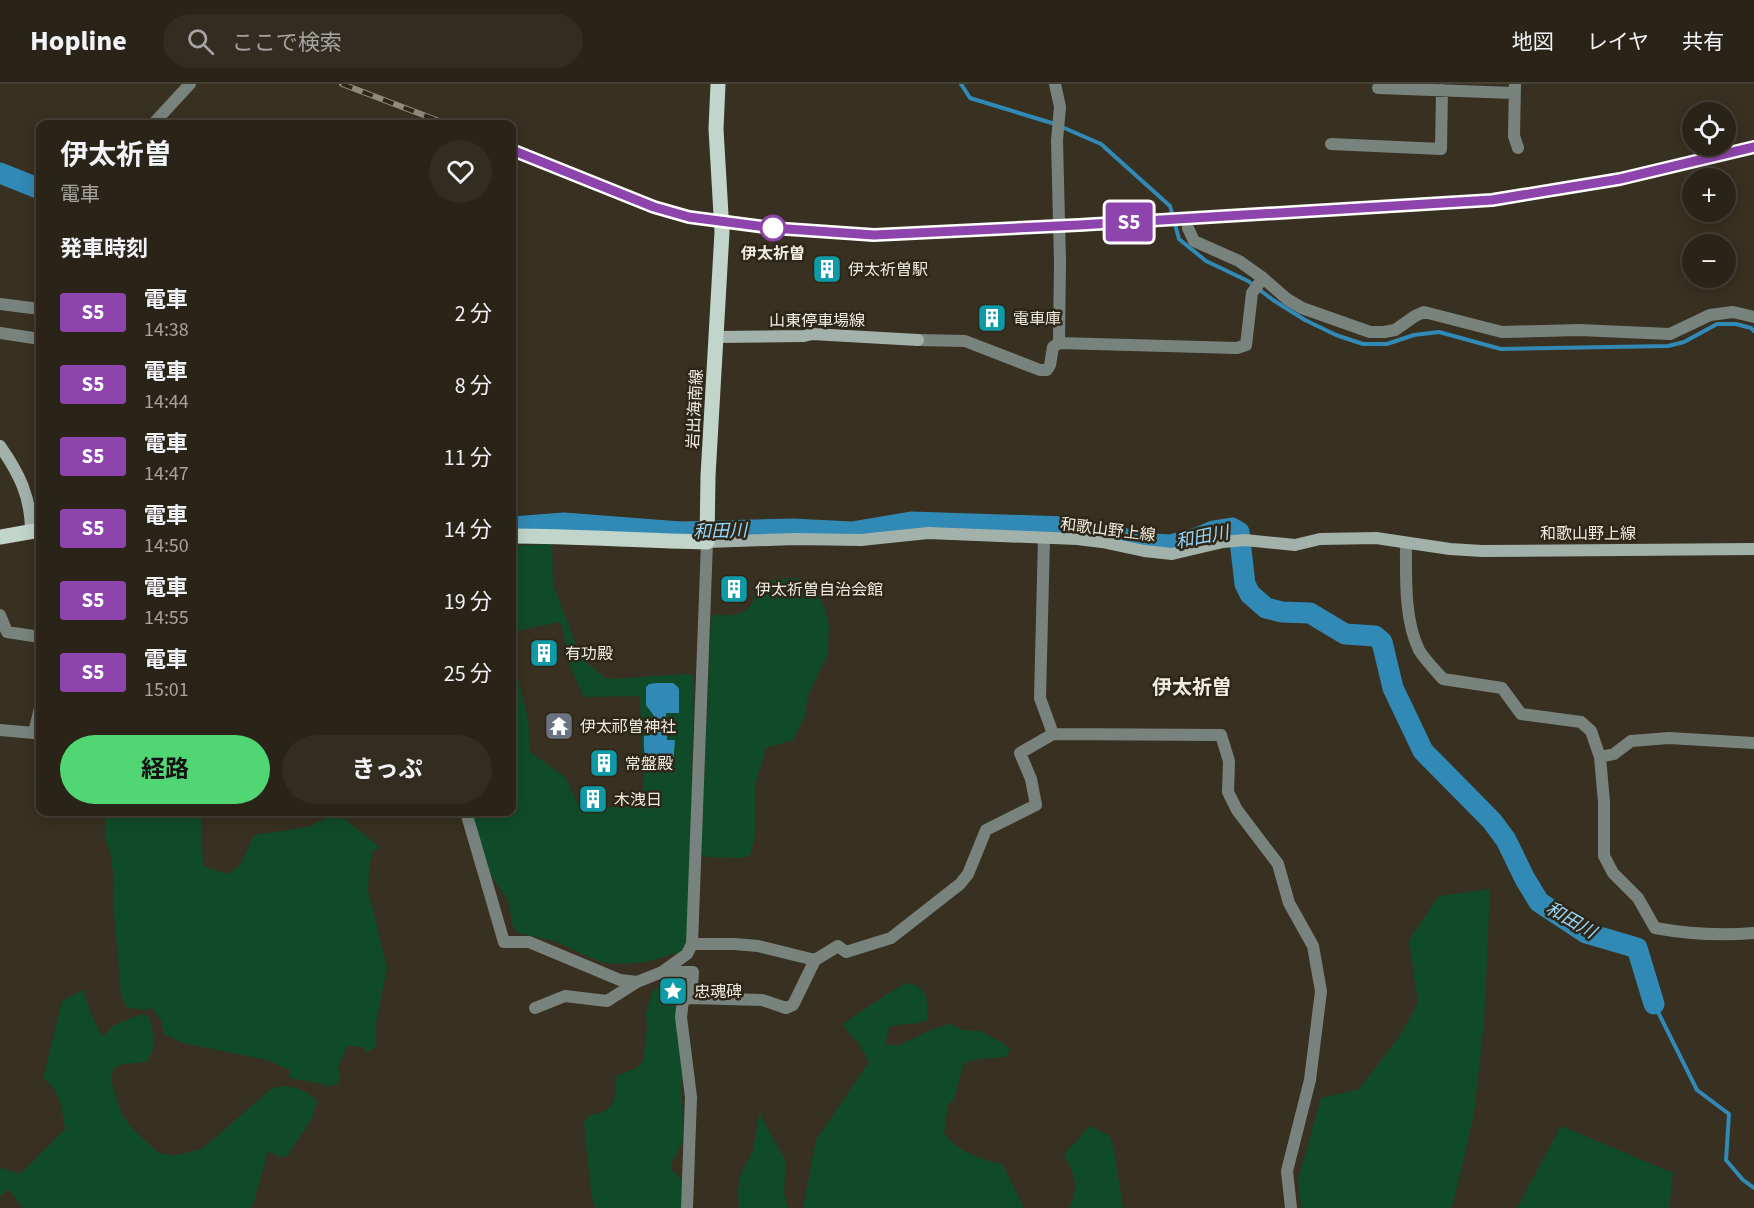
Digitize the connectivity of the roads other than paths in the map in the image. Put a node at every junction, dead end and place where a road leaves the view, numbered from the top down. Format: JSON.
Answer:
{"nodes":[{"id":1,"x":190,"y":84,"type":"edge"},
{"id":2,"x":718,"y":84,"type":"edge"},
{"id":3,"x":1055,"y":84,"type":"edge"},
{"id":4,"x":1378,"y":88,"type":"dead end"},
{"id":5,"x":1515,"y":88,"type":"edge"},
{"id":6,"x":1442,"y":90,"type":"junction"},
{"id":7,"x":158,"y":120,"type":"edge"},
{"id":8,"x":1331,"y":144,"type":"dead end"},
{"id":9,"x":1518,"y":148,"type":"dead end"},
{"id":10,"x":1188,"y":228,"type":"dead end"},
{"id":11,"x":1263,"y":278,"type":"junction"},
{"id":12,"x":0,"y":304,"type":"edge"},
{"id":13,"x":36,"y":308,"type":"edge"},
{"id":14,"x":1754,"y":317,"type":"edge"},
{"id":15,"x":0,"y":333,"type":"edge"},
{"id":16,"x":716,"y":337,"type":"junction"},
{"id":17,"x":36,"y":338,"type":"edge"},
{"id":18,"x":918,"y":340,"type":"joint"},
{"id":19,"x":1059,"y":343,"type":"junction"},
{"id":20,"x":0,"y":446,"type":"edge"},
{"id":21,"x":36,"y":530,"type":"edge"},
{"id":22,"x":707,"y":535,"type":"junction"},
{"id":23,"x":516,"y":536,"type":"edge"},
{"id":24,"x":0,"y":537,"type":"edge"},
{"id":25,"x":1044,"y":538,"type":"junction"},
{"id":26,"x":1406,"y":543,"type":"junction"},
{"id":27,"x":1754,"y":549,"type":"edge"},
{"id":28,"x":0,"y":615,"type":"edge"},
{"id":29,"x":36,"y":636,"type":"edge"},
{"id":30,"x":36,"y":725,"type":"edge"},
{"id":31,"x":0,"y":730,"type":"edge"},
{"id":32,"x":1053,"y":734,"type":"junction"},
{"id":33,"x":1754,"y":743,"type":"edge"},
{"id":34,"x":1600,"y":756,"type":"junction"},
{"id":35,"x":467,"y":816,"type":"edge"},
{"id":36,"x":1754,"y":933,"type":"edge"},
{"id":37,"x":692,"y":944,"type":"junction"},
{"id":38,"x":815,"y":960,"type":"junction"},
{"id":39,"x":662,"y":972,"type":"junction"},
{"id":40,"x":637,"y":982,"type":"junction"},
{"id":41,"x":691,"y":998,"type":"junction"},
{"id":42,"x":535,"y":1008,"type":"dead end"},
{"id":43,"x":687,"y":1208,"type":"edge"},
{"id":44,"x":1291,"y":1208,"type":"edge"}],
"edges":[{"from":1,"to":7,"type":"street"},
{"from":2,"to":16,"type":"main road","name":"岩出海南線"},
{"from":3,"to":19,"type":"street"},
{"from":4,"to":6,"type":"street"},
{"from":5,"to":6,"type":"street"},
{"from":5,"to":9,"type":"street"},
{"from":6,"to":8,"type":"street"},
{"from":10,"to":11,"type":"street"},
{"from":11,"to":14,"type":"street"},
{"from":11,"to":19,"type":"street"},
{"from":12,"to":13,"type":"street"},
{"from":15,"to":17,"type":"street"},
{"from":16,"to":18,"type":"main road","name":"山東停車場線"},
{"from":16,"to":22,"type":"main road","name":"岩出海南線"},
{"from":18,"to":19,"type":"street"},
{"from":20,"to":21,"type":"main road"},
{"from":21,"to":24,"type":"main road"},
{"from":22,"to":23,"type":"main road"},
{"from":22,"to":25,"type":"main road","name":"和歌山野上線"},
{"from":22,"to":37,"type":"street"},
{"from":25,"to":26,"type":"main road","name":"和歌山野上線"},
{"from":25,"to":32,"type":"street"},
{"from":26,"to":27,"type":"main road","name":"和歌山野上線"},
{"from":26,"to":34,"type":"street"},
{"from":28,"to":29,"type":"street"},
{"from":30,"to":31,"type":"street"},
{"from":32,"to":38,"type":"street"},
{"from":32,"to":44,"type":"street"},
{"from":33,"to":34,"type":"street"},
{"from":34,"to":36,"type":"street"},
{"from":35,"to":40,"type":"street"},
{"from":37,"to":38,"type":"street"},
{"from":37,"to":39,"type":"street"},
{"from":38,"to":41,"type":"street"},
{"from":39,"to":40,"type":"street"},
{"from":39,"to":41,"type":"street"},
{"from":40,"to":42,"type":"street"},
{"from":41,"to":43,"type":"street"}]}
